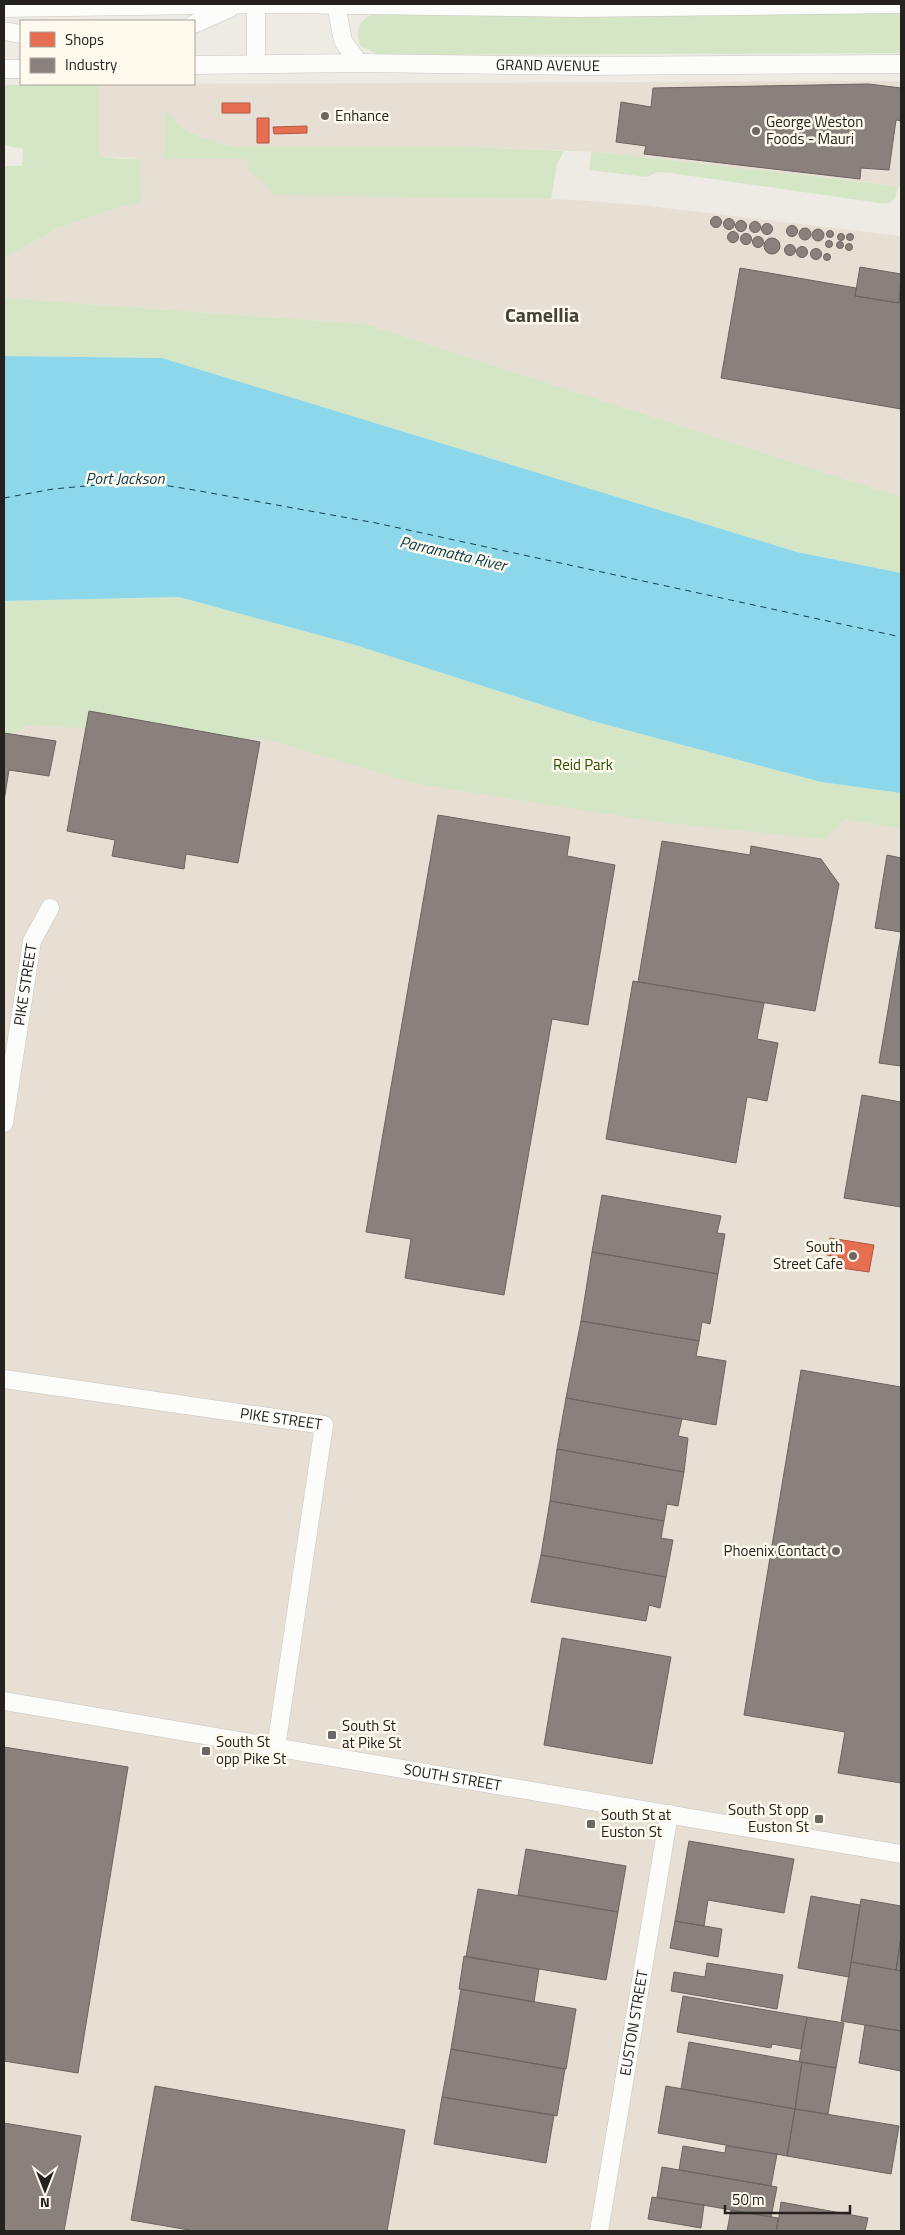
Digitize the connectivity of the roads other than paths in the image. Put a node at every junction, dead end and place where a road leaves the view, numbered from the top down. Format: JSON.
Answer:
{"nodes":[{"id":1,"x":901,"y":4,"type":"edge"},
{"id":2,"x":237,"y":5,"type":"edge"},
{"id":3,"x":256,"y":5,"type":"edge"},
{"id":4,"x":336,"y":5,"type":"edge"},
{"id":5,"x":4,"y":8,"type":"edge"},
{"id":6,"x":87,"y":14,"type":"edge"},
{"id":7,"x":195,"y":24,"type":"edge"},
{"id":8,"x":4,"y":31,"type":"edge"},
{"id":9,"x":20,"y":34,"type":"edge"},
{"id":10,"x":359,"y":63,"type":"junction"},
{"id":11,"x":256,"y":64,"type":"junction"},
{"id":12,"x":901,"y":64,"type":"edge"},
{"id":13,"x":195,"y":65,"type":"edge"},
{"id":14,"x":20,"y":68,"type":"edge"},
{"id":15,"x":4,"y":69,"type":"edge"},
{"id":16,"x":50,"y":908,"type":"dead end"},
{"id":17,"x":4,"y":1123,"type":"edge"},
{"id":18,"x":4,"y":1379,"type":"edge"},
{"id":19,"x":4,"y":1701,"type":"edge"},
{"id":20,"x":276,"y":1748,"type":"junction"},
{"id":21,"x":669,"y":1814,"type":"junction"},
{"id":22,"x":901,"y":1854,"type":"edge"},
{"id":23,"x":599,"y":2231,"type":"edge"}],
"edges":[{"from":1,"to":4,"type":"street"},
{"from":2,"to":3,"type":"street"},
{"from":2,"to":6,"type":"street"},
{"from":2,"to":7,"type":"street"},
{"from":3,"to":4,"type":"street"},
{"from":3,"to":11,"type":"street"},
{"from":4,"to":10,"type":"street"},
{"from":5,"to":6,"type":"street"},
{"from":8,"to":9,"type":"street"},
{"from":10,"to":11,"type":"street","name":"GRAND AVENUE"},
{"from":10,"to":12,"type":"street","name":"GRAND AVENUE"},
{"from":11,"to":13,"type":"street","name":"GRAND AVENUE"},
{"from":14,"to":15,"type":"street"},
{"from":16,"to":17,"type":"street","name":"PIKE STREET"},
{"from":18,"to":20,"type":"street","name":"PIKE STREET"},
{"from":19,"to":20,"type":"street","name":"SOUTH STREET"},
{"from":20,"to":21,"type":"street","name":"SOUTH STREET"},
{"from":21,"to":22,"type":"street","name":"SOUTH STREET"},
{"from":21,"to":23,"type":"street","name":"EUSTON STREET"}]}
